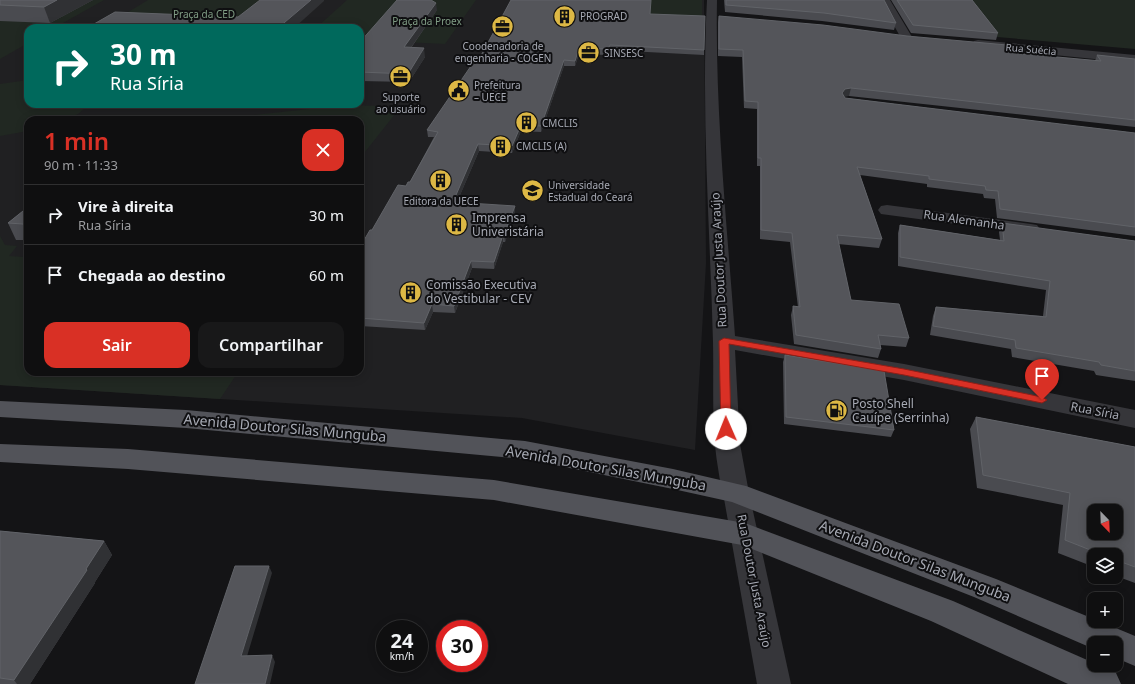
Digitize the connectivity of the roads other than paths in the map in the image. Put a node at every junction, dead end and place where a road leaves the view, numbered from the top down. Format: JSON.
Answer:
{"nodes":[{"id":1,"x":885,"y":0,"type":"edge"},
{"id":2,"x":715,"y":11,"type":"edge"},
{"id":3,"x":890,"y":35,"type":"edge"},
{"id":4,"x":906,"y":37,"type":"junction"},
{"id":5,"x":922,"y":39,"type":"edge"},
{"id":6,"x":969,"y":43,"type":"edge"},
{"id":7,"x":1135,"y":59,"type":"edge"},
{"id":8,"x":887,"y":210,"type":"dead end"},
{"id":9,"x":1050,"y":232,"type":"edge"},
{"id":10,"x":724,"y":341,"type":"junction"},
{"id":11,"x":0,"y":409,"type":"edge"},
{"id":12,"x":1135,"y":419,"type":"edge"},
{"id":13,"x":0,"y":453,"type":"edge"},
{"id":14,"x":736,"y":493,"type":"junction"},
{"id":15,"x":745,"y":534,"type":"junction"},
{"id":16,"x":1135,"y":650,"type":"edge"},
{"id":17,"x":774,"y":684,"type":"edge"},
{"id":18,"x":1104,"y":684,"type":"edge"}],
"edges":[{"from":1,"to":4,"type":"street"},
{"from":2,"to":10,"type":"street","name":"Rua Doutor Justa Araújo"},
{"from":3,"to":4,"type":"street"},
{"from":4,"to":5,"type":"street"},
{"from":6,"to":7,"type":"street","name":"Rua Suécia"},
{"from":8,"to":9,"type":"street","name":"Rua Alemanha"},
{"from":10,"to":12,"type":"street","name":"Rua Síria"},
{"from":10,"to":14,"type":"street","name":"Rua Doutor Justa Araújo"},
{"from":11,"to":14,"type":"main road","name":"Avenida Doutor Silas Munguba"},
{"from":13,"to":15,"type":"main road"},
{"from":14,"to":15,"type":"street","name":"Rua Doutor Justa Araújo"},
{"from":14,"to":16,"type":"main road","name":"Avenida Doutor Silas Munguba"},
{"from":15,"to":17,"type":"street","name":"Rua Doutor Justa Araújo"},
{"from":15,"to":18,"type":"main road"}]}
